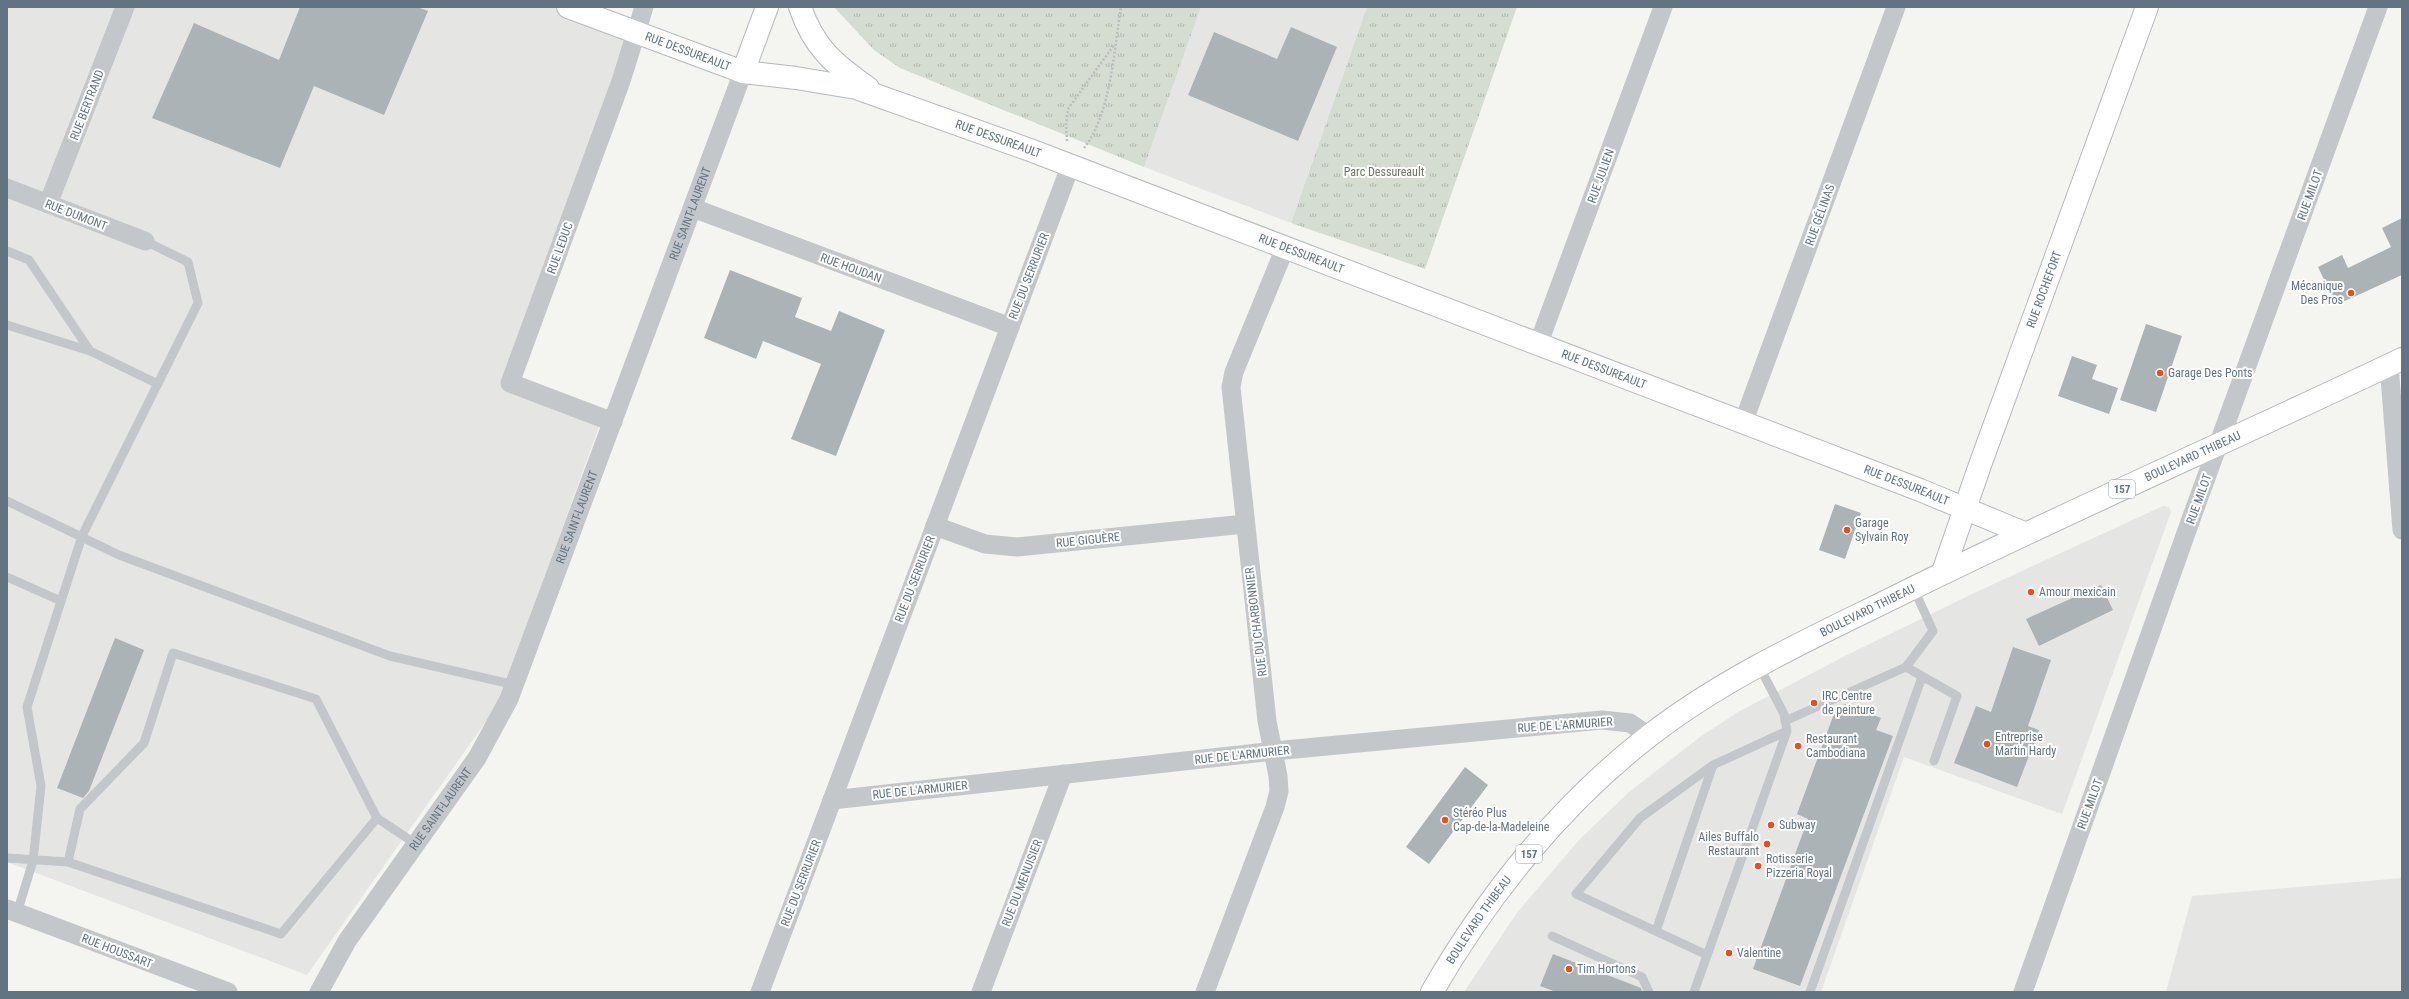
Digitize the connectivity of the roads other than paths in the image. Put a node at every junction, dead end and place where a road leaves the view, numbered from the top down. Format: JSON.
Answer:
{"nodes":[{"id":1,"x":125,"y":7,"type":"edge"},
{"id":2,"x":568,"y":7,"type":"edge"},
{"id":3,"x":644,"y":7,"type":"edge"},
{"id":4,"x":767,"y":7,"type":"edge"},
{"id":5,"x":800,"y":7,"type":"edge"},
{"id":6,"x":1663,"y":7,"type":"edge"},
{"id":7,"x":1896,"y":7,"type":"edge"},
{"id":8,"x":2147,"y":7,"type":"edge"},
{"id":9,"x":2378,"y":7,"type":"edge"},
{"id":10,"x":635,"y":32,"type":"junction"},
{"id":11,"x":743,"y":72,"type":"junction"},
{"id":12,"x":877,"y":95,"type":"junction"},
{"id":13,"x":1069,"y":156,"type":"junction"},
{"id":14,"x":7,"y":188,"type":"edge"},
{"id":15,"x":48,"y":204,"type":"junction"},
{"id":16,"x":693,"y":208,"type":"junction"},
{"id":17,"x":145,"y":241,"type":"joint"},
{"id":18,"x":1285,"y":248,"type":"junction"},
{"id":19,"x":7,"y":251,"type":"edge"},
{"id":20,"x":7,"y":325,"type":"edge"},
{"id":21,"x":1010,"y":327,"type":"junction"},
{"id":22,"x":1538,"y":345,"type":"junction"},
{"id":23,"x":90,"y":351,"type":"junction"},
{"id":24,"x":2396,"y":362,"type":"edge"},
{"id":25,"x":158,"y":384,"type":"junction"},
{"id":26,"x":614,"y":422,"type":"junction"},
{"id":27,"x":1743,"y":423,"type":"junction"},
{"id":28,"x":2219,"y":444,"type":"junction"},
{"id":29,"x":7,"y":501,"type":"edge"},
{"id":30,"x":1965,"y":508,"type":"junction"},
{"id":31,"x":1245,"y":524,"type":"junction"},
{"id":32,"x":935,"y":526,"type":"junction"},
{"id":33,"x":2402,"y":530,"type":"edge"},
{"id":34,"x":2024,"y":533,"type":"junction"},
{"id":35,"x":82,"y":536,"type":"junction"},
{"id":36,"x":1943,"y":572,"type":"junction"},
{"id":37,"x":7,"y":577,"type":"edge"},
{"id":38,"x":1913,"y":587,"type":"junction"},
{"id":39,"x":61,"y":601,"type":"junction"},
{"id":40,"x":1759,"y":664,"type":"junction"},
{"id":41,"x":1906,"y":668,"type":"junction"},
{"id":42,"x":1922,"y":676,"type":"junction"},
{"id":43,"x":515,"y":685,"type":"junction"},
{"id":44,"x":1785,"y":721,"type":"junction"},
{"id":45,"x":1787,"y":731,"type":"junction"},
{"id":46,"x":1649,"y":736,"type":"junction"},
{"id":47,"x":1274,"y":751,"type":"junction"},
{"id":48,"x":1934,"y":761,"type":"dead end"},
{"id":49,"x":1713,"y":765,"type":"junction"},
{"id":50,"x":1063,"y":774,"type":"junction"},
{"id":51,"x":832,"y":800,"type":"junction"},
{"id":52,"x":377,"y":818,"type":"junction"},
{"id":53,"x":416,"y":844,"type":"junction"},
{"id":54,"x":7,"y":858,"type":"edge"},
{"id":55,"x":33,"y":861,"type":"junction"},
{"id":56,"x":68,"y":862,"type":"junction"},
{"id":57,"x":12,"y":911,"type":"edge"},
{"id":58,"x":1656,"y":931,"type":"junction"},
{"id":59,"x":1552,"y":936,"type":"dead end"},
{"id":60,"x":1707,"y":955,"type":"junction"},
{"id":61,"x":228,"y":992,"type":"edge"},
{"id":62,"x":319,"y":992,"type":"edge"},
{"id":63,"x":760,"y":992,"type":"edge"},
{"id":64,"x":981,"y":992,"type":"edge"},
{"id":65,"x":1205,"y":992,"type":"edge"},
{"id":66,"x":1432,"y":992,"type":"edge"},
{"id":67,"x":1649,"y":992,"type":"edge"},
{"id":68,"x":1694,"y":992,"type":"edge"},
{"id":69,"x":1810,"y":992,"type":"edge"},
{"id":70,"x":2023,"y":992,"type":"edge"}],
"edges":[{"from":1,"to":15,"type":"street","name":"RUE BERTRAND"},
{"from":2,"to":10,"type":"street","name":"RUE DESSUREAULT"},
{"from":3,"to":10,"type":"street","name":"RUE LEDUC"},
{"from":4,"to":11,"type":"street","name":"RUE SAINT-LAURENT"},
{"from":5,"to":12,"type":"street"},
{"from":6,"to":22,"type":"street","name":"RUE JULIEN"},
{"from":7,"to":27,"type":"street","name":"RUE GÉLINAS"},
{"from":8,"to":30,"type":"street","name":"RUE ROCHEFORT"},
{"from":9,"to":28,"type":"street","name":"RUE MILOT"},
{"from":10,"to":11,"type":"street","name":"RUE DESSUREAULT"},
{"from":10,"to":26,"type":"street","name":"RUE LEDUC"},
{"from":11,"to":12,"type":"street","name":"RUE DESSUREAULT"},
{"from":11,"to":16,"type":"street","name":"RUE SAINT-LAURENT"},
{"from":12,"to":13,"type":"street","name":"RUE DESSUREAULT"},
{"from":13,"to":18,"type":"street","name":"RUE DESSUREAULT"},
{"from":13,"to":21,"type":"street","name":"RUE DU SERRURIER"},
{"from":14,"to":15,"type":"street","name":"RUE DUMONT"},
{"from":15,"to":17,"type":"street","name":"RUE DUMONT"},
{"from":16,"to":21,"type":"street","name":"RUE HOUDAN"},
{"from":16,"to":26,"type":"street","name":"RUE SAINT-LAURENT"},
{"from":17,"to":25,"type":"lane"},
{"from":18,"to":22,"type":"street","name":"RUE DESSUREAULT"},
{"from":18,"to":31,"type":"street","name":"RUE DU CHARBONNIER"},
{"from":19,"to":23,"type":"lane"},
{"from":20,"to":23,"type":"lane"},
{"from":21,"to":32,"type":"street","name":"RUE DU SERRURIER"},
{"from":22,"to":27,"type":"street","name":"RUE DESSUREAULT"},
{"from":23,"to":25,"type":"lane"},
{"from":24,"to":28,"type":"street","name":"BOULEVARD THIBEAU","number":"157"},
{"from":24,"to":33,"type":"street"},
{"from":25,"to":35,"type":"lane"},
{"from":26,"to":43,"type":"street","name":"RUE SAINT-LAURENT"},
{"from":27,"to":30,"type":"street","name":"RUE DESSUREAULT"},
{"from":28,"to":34,"type":"street","name":"BOULEVARD THIBEAU","number":"157"},
{"from":28,"to":70,"type":"street","name":"RUE MILOT"},
{"from":29,"to":35,"type":"lane"},
{"from":30,"to":34,"type":"street","name":"RUE DESSUREAULT"},
{"from":30,"to":36,"type":"street","name":"RUE ROCHEFORT"},
{"from":31,"to":32,"type":"street","name":"RUE GIGUÈRE"},
{"from":31,"to":47,"type":"street","name":"RUE DU CHARBONNIER"},
{"from":32,"to":51,"type":"street","name":"RUE DU SERRURIER"},
{"from":34,"to":36,"type":"street","name":"BOULEVARD THIBEAU","number":"157"},
{"from":35,"to":39,"type":"lane"},
{"from":35,"to":43,"type":"lane"},
{"from":36,"to":38,"type":"street","name":"BOULEVARD THIBEAU","number":"157"},
{"from":37,"to":39,"type":"lane"},
{"from":38,"to":40,"type":"street","name":"BOULEVARD THIBEAU","number":"157"},
{"from":38,"to":41,"type":"lane"},
{"from":39,"to":55,"type":"lane"},
{"from":40,"to":44,"type":"lane"},
{"from":40,"to":46,"type":"street","name":"BOULEVARD THIBEAU","number":"157"},
{"from":41,"to":42,"type":"lane"},
{"from":41,"to":44,"type":"lane"},
{"from":42,"to":48,"type":"lane"},
{"from":42,"to":69,"type":"lane"},
{"from":43,"to":53,"type":"street","name":"RUE SAINT-LAURENT"},
{"from":44,"to":45,"type":"lane"},
{"from":45,"to":49,"type":"lane"},
{"from":45,"to":60,"type":"lane"},
{"from":46,"to":47,"type":"street","name":"RUE DE L'ARMURIER"},
{"from":46,"to":66,"type":"street","name":"BOULEVARD THIBEAU","number":"157"},
{"from":47,"to":50,"type":"street","name":"RUE DE L'ARMURIER"},
{"from":47,"to":65,"type":"street","name":"RUE DU CHARBONNIER"},
{"from":49,"to":58,"type":"lane"},
{"from":49,"to":58,"type":"lane"},
{"from":50,"to":51,"type":"street","name":"RUE DE L'ARMURIER"},
{"from":50,"to":64,"type":"street","name":"RUE DU MENUISIER"},
{"from":51,"to":63,"type":"street","name":"RUE DU SERRURIER"},
{"from":52,"to":53,"type":"lane"},
{"from":52,"to":56,"type":"lane"},
{"from":52,"to":56,"type":"lane"},
{"from":53,"to":62,"type":"street","name":"RUE SAINT-LAURENT"},
{"from":54,"to":55,"type":"lane"},
{"from":55,"to":56,"type":"lane"},
{"from":55,"to":57,"type":"lane"},
{"from":57,"to":61,"type":"street","name":"RUE HOUSSART"},
{"from":58,"to":60,"type":"lane"},
{"from":59,"to":67,"type":"lane"},
{"from":60,"to":68,"type":"lane"}]}
